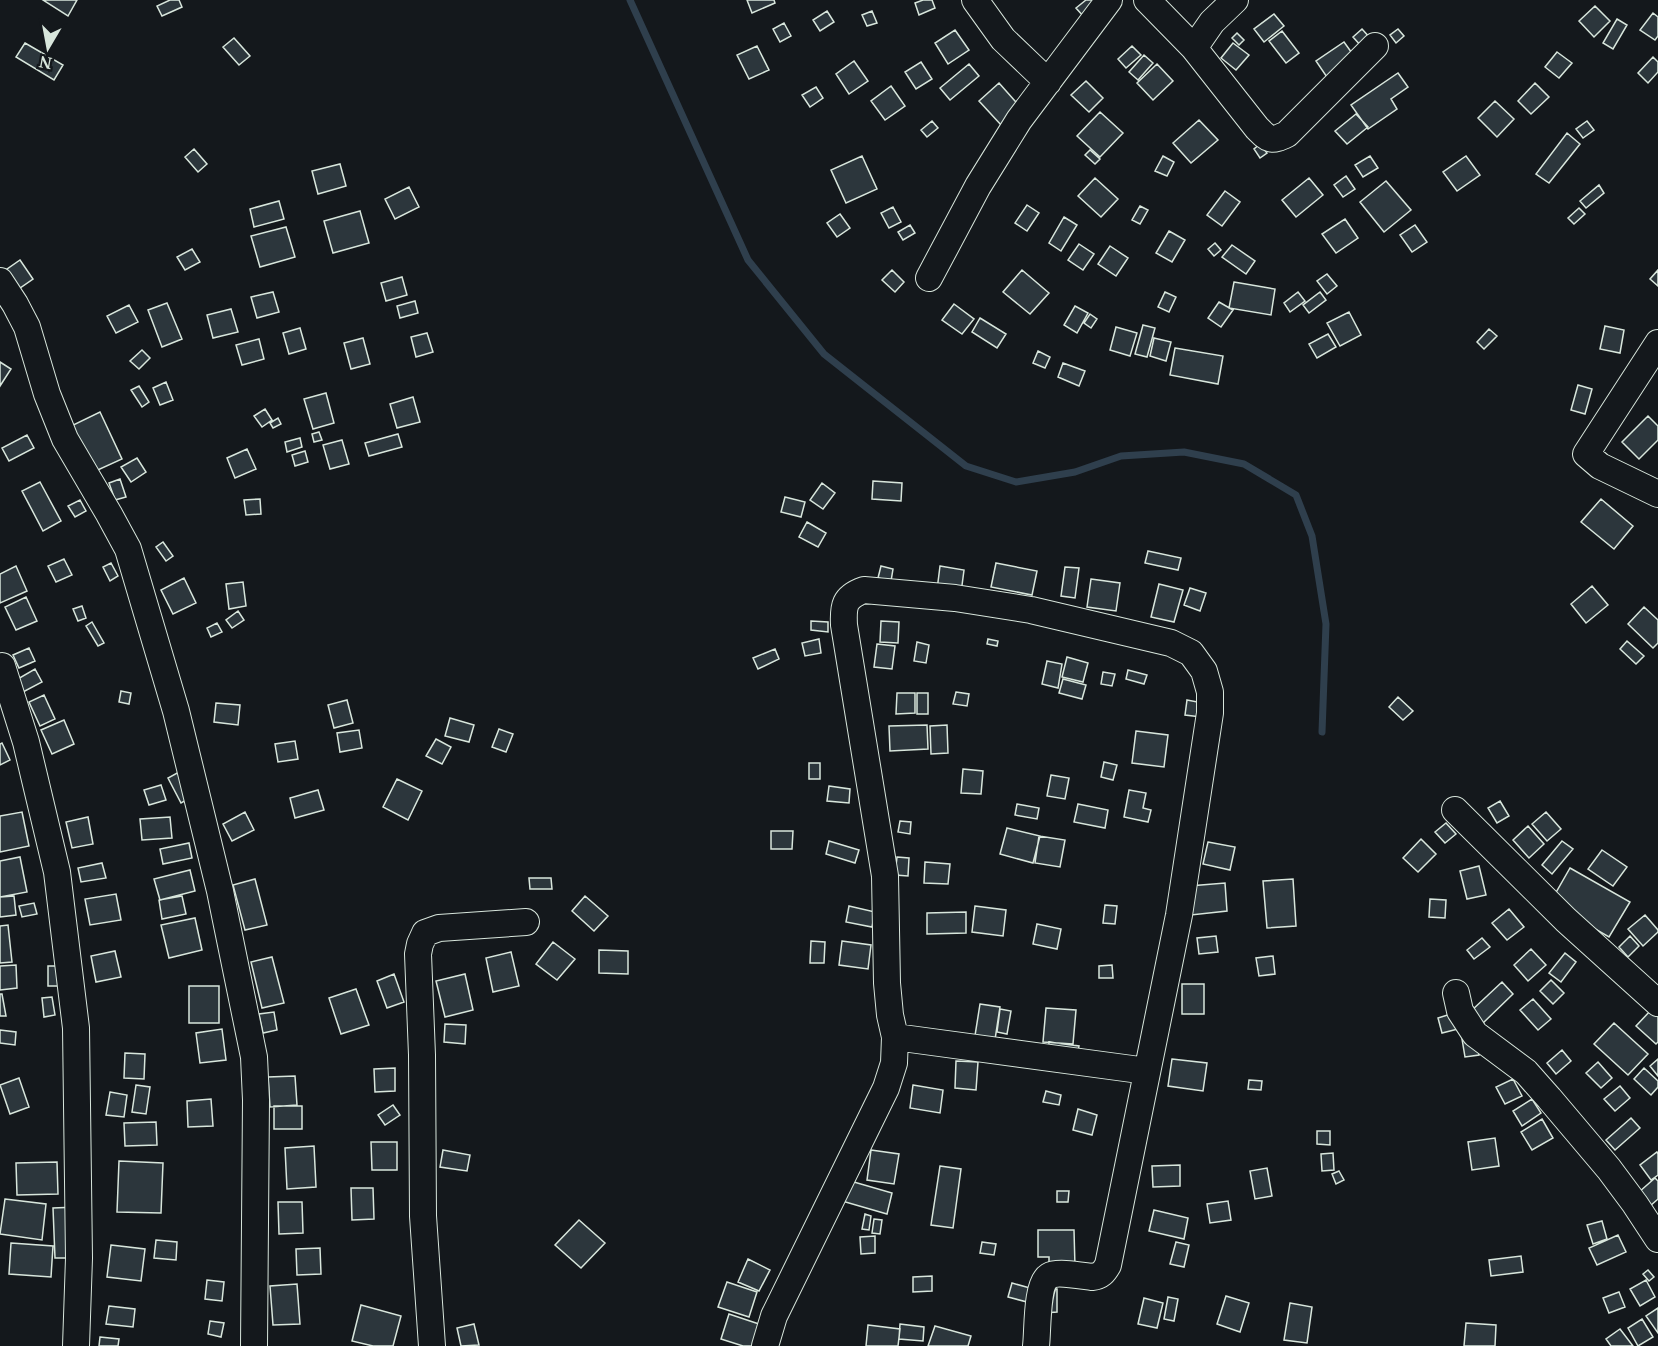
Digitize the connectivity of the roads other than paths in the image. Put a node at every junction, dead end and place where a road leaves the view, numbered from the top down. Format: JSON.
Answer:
{"nodes":[{"id":1,"x":975,"y":0,"type":"edge"},
{"id":2,"x":1110,"y":0,"type":"edge"},
{"id":3,"x":1147,"y":0,"type":"edge"},
{"id":4,"x":1235,"y":0,"type":"edge"},
{"id":5,"x":1375,"y":46,"type":"dead end"},
{"id":6,"x":1194,"y":48,"type":"junction"},
{"id":7,"x":1048,"y":82,"type":"junction"},
{"id":8,"x":929,"y":278,"type":"dead end"},
{"id":9,"x":0,"y":281,"type":"edge"},
{"id":10,"x":1658,"y":343,"type":"edge"},
{"id":11,"x":1658,"y":494,"type":"edge"},
{"id":12,"x":2,"y":666,"type":"dead end"},
{"id":13,"x":1455,"y":810,"type":"dead end"},
{"id":14,"x":526,"y":922,"type":"dead end"},
{"id":15,"x":1456,"y":993,"type":"dead end"},
{"id":16,"x":1658,"y":1003,"type":"edge"},
{"id":17,"x":895,"y":1037,"type":"junction"},
{"id":18,"x":1147,"y":1071,"type":"junction"},
{"id":19,"x":1658,"y":1239,"type":"edge"},
{"id":20,"x":76,"y":1346,"type":"edge"},
{"id":21,"x":254,"y":1346,"type":"edge"},
{"id":22,"x":432,"y":1346,"type":"edge"},
{"id":23,"x":765,"y":1346,"type":"edge"},
{"id":24,"x":1036,"y":1346,"type":"edge"}],
"edges":[{"from":1,"to":7,"type":"street"},
{"from":2,"to":7,"type":"street"},
{"from":3,"to":6,"type":"street"},
{"from":4,"to":6,"type":"street"},
{"from":5,"to":6,"type":"street"},
{"from":7,"to":8,"type":"street"},
{"from":9,"to":21,"type":"street"},
{"from":10,"to":11,"type":"street"},
{"from":12,"to":20,"type":"street"},
{"from":13,"to":16,"type":"street"},
{"from":14,"to":22,"type":"street"},
{"from":15,"to":19,"type":"street"},
{"from":17,"to":18,"type":"street"},
{"from":17,"to":18,"type":"street"},
{"from":17,"to":23,"type":"street"},
{"from":18,"to":24,"type":"street"}]}
